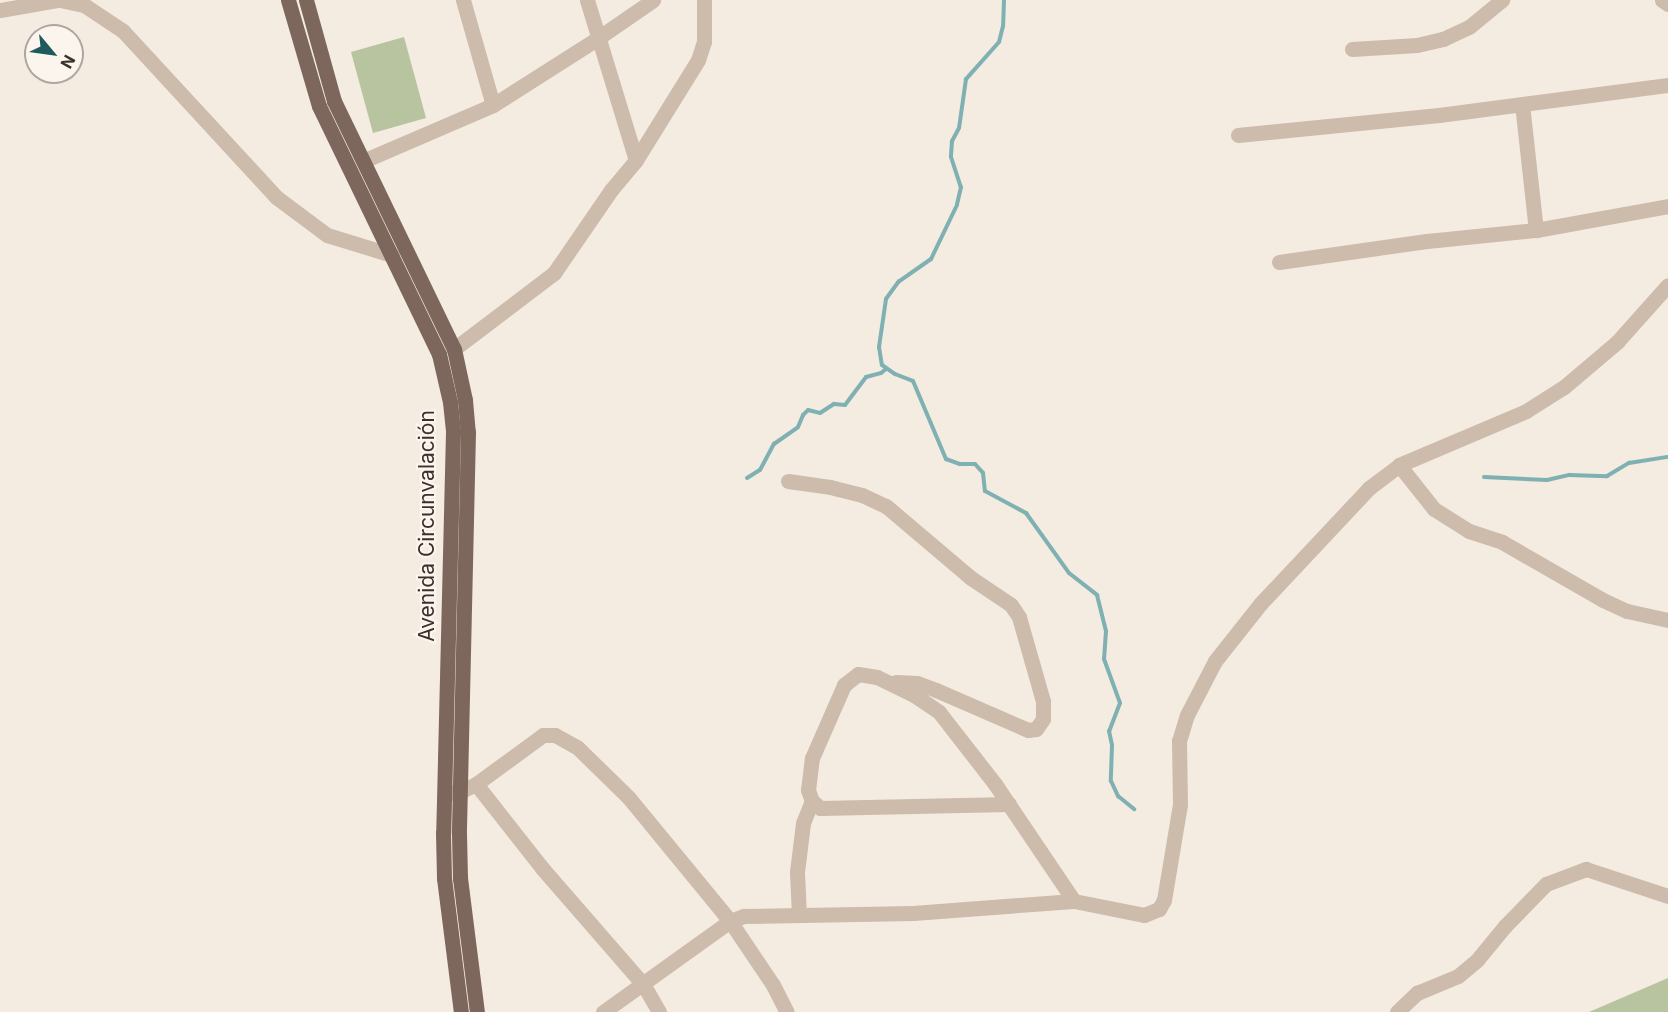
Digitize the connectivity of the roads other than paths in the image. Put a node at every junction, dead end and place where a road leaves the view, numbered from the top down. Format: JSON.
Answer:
{"nodes":[{"id":1,"x":59,"y":0,"type":"edge"},
{"id":2,"x":288,"y":0,"type":"edge"},
{"id":3,"x":306,"y":0,"type":"edge"},
{"id":4,"x":463,"y":0,"type":"edge"},
{"id":5,"x":586,"y":0,"type":"edge"},
{"id":6,"x":652,"y":0,"type":"edge"},
{"id":7,"x":704,"y":0,"type":"edge"},
{"id":8,"x":1502,"y":0,"type":"edge"},
{"id":9,"x":1662,"y":0,"type":"edge"},
{"id":10,"x":1668,"y":4,"type":"edge"},
{"id":11,"x":0,"y":10,"type":"edge"},
{"id":12,"x":598,"y":38,"type":"junction"},
{"id":13,"x":1352,"y":49,"type":"dead end"},
{"id":14,"x":1668,"y":85,"type":"edge"},
{"id":15,"x":1522,"y":104,"type":"junction"},
{"id":16,"x":493,"y":105,"type":"junction"},
{"id":17,"x":1238,"y":135,"type":"dead end"},
{"id":18,"x":636,"y":159,"type":"junction"},
{"id":19,"x":363,"y":161,"type":"junction"},
{"id":20,"x":1668,"y":207,"type":"edge"},
{"id":21,"x":1536,"y":230,"type":"junction"},
{"id":22,"x":392,"y":255,"type":"junction"},
{"id":23,"x":1278,"y":262,"type":"dead end"},
{"id":24,"x":1668,"y":285,"type":"edge"},
{"id":25,"x":454,"y":349,"type":"junction"},
{"id":26,"x":1399,"y":465,"type":"junction"},
{"id":27,"x":788,"y":481,"type":"dead end"},
{"id":28,"x":1668,"y":620,"type":"edge"},
{"id":29,"x":887,"y":681,"type":"junction"},
{"id":30,"x":476,"y":784,"type":"junction"},
{"id":31,"x":459,"y":792,"type":"junction"},
{"id":32,"x":444,"y":793,"type":"junction"},
{"id":33,"x":812,"y":801,"type":"junction"},
{"id":34,"x":1009,"y":804,"type":"junction"},
{"id":35,"x":1668,"y":896,"type":"edge"},
{"id":36,"x":1074,"y":901,"type":"junction"},
{"id":37,"x":800,"y":915,"type":"junction"},
{"id":38,"x":730,"y":921,"type":"junction"},
{"id":39,"x":643,"y":984,"type":"junction"},
{"id":40,"x":461,"y":1012,"type":"edge"},
{"id":41,"x":477,"y":1012,"type":"edge"},
{"id":42,"x":603,"y":1012,"type":"edge"},
{"id":43,"x":659,"y":1012,"type":"edge"},
{"id":44,"x":787,"y":1012,"type":"edge"},
{"id":45,"x":1397,"y":1012,"type":"edge"}],
"edges":[{"from":1,"to":11,"type":"street"},
{"from":1,"to":22,"type":"street"},
{"from":2,"to":22,"type":"main road","name":"Avenida Circunvalación"},
{"from":3,"to":19,"type":"main road","name":"Avenida Circunvalación"},
{"from":4,"to":16,"type":"street"},
{"from":5,"to":12,"type":"street"},
{"from":6,"to":12,"type":"street"},
{"from":7,"to":18,"type":"street"},
{"from":8,"to":13,"type":"street"},
{"from":9,"to":10,"type":"street"},
{"from":12,"to":16,"type":"street"},
{"from":12,"to":18,"type":"street"},
{"from":14,"to":15,"type":"street"},
{"from":15,"to":17,"type":"street"},
{"from":15,"to":21,"type":"street"},
{"from":16,"to":19,"type":"street"},
{"from":18,"to":25,"type":"street"},
{"from":19,"to":25,"type":"main road","name":"Avenida Circunvalación"},
{"from":20,"to":21,"type":"street"},
{"from":21,"to":23,"type":"street"},
{"from":22,"to":32,"type":"main road","name":"Avenida Circunvalación"},
{"from":24,"to":26,"type":"street"},
{"from":25,"to":31,"type":"main road","name":"Avenida Circunvalación"},
{"from":26,"to":28,"type":"street"},
{"from":26,"to":36,"type":"street"},
{"from":27,"to":29,"type":"street"},
{"from":29,"to":33,"type":"street"},
{"from":29,"to":34,"type":"street"},
{"from":30,"to":31,"type":"street"},
{"from":30,"to":38,"type":"street"},
{"from":30,"to":39,"type":"street"},
{"from":31,"to":32,"type":"street"},
{"from":31,"to":41,"type":"main road","name":"Avenida Circunvalación"},
{"from":32,"to":40,"type":"main road","name":"Avenida Circunvalación"},
{"from":33,"to":34,"type":"street"},
{"from":33,"to":37,"type":"street"},
{"from":34,"to":36,"type":"street"},
{"from":35,"to":45,"type":"street"},
{"from":36,"to":37,"type":"street"},
{"from":37,"to":38,"type":"street"},
{"from":38,"to":39,"type":"street"},
{"from":38,"to":44,"type":"street"},
{"from":39,"to":42,"type":"street"},
{"from":39,"to":43,"type":"street"}]}
